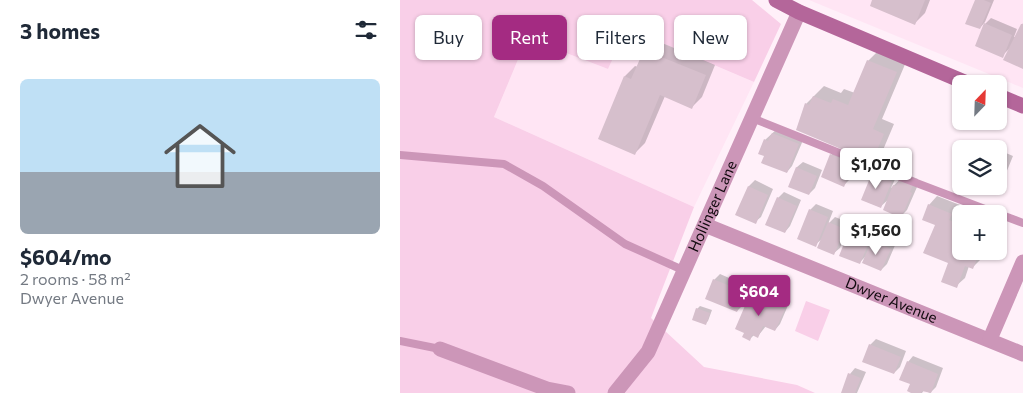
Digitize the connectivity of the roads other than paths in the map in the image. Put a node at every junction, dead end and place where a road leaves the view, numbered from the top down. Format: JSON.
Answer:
{"nodes":[{"id":1,"x":776,"y":0,"type":"edge"},
{"id":2,"x":799,"y":12,"type":"junction"},
{"id":3,"x":952,"y":76,"type":"edge"},
{"id":4,"x":1008,"y":100,"type":"edge"},
{"id":5,"x":1023,"y":106,"type":"edge"},
{"id":6,"x":752,"y":118,"type":"junction"},
{"id":7,"x":400,"y":156,"type":"edge"},
{"id":8,"x":974,"y":205,"type":"edge"},
{"id":9,"x":1007,"y":217,"type":"edge"},
{"id":10,"x":1023,"y":223,"type":"edge"},
{"id":11,"x":705,"y":225,"type":"junction"},
{"id":12,"x":1023,"y":262,"type":"edge"},
{"id":13,"x":685,"y":271,"type":"junction"},
{"id":14,"x":990,"y":339,"type":"junction"},
{"id":15,"x":400,"y":341,"type":"edge"},
{"id":16,"x":440,"y":349,"type":"joint"},
{"id":17,"x":1023,"y":354,"type":"edge"},
{"id":18,"x":568,"y":393,"type":"edge"},
{"id":19,"x":616,"y":393,"type":"edge"}],
"edges":[{"from":1,"to":2,"type":"street"},
{"from":2,"to":3,"type":"street"},
{"from":2,"to":6,"type":"street","name":"Hollinger Lane"},
{"from":4,"to":5,"type":"street"},
{"from":6,"to":8,"type":"lane"},
{"from":6,"to":11,"type":"street","name":"Hollinger Lane"},
{"from":7,"to":13,"type":"lane"},
{"from":9,"to":10,"type":"lane"},
{"from":11,"to":13,"type":"street","name":"Hollinger Lane"},
{"from":11,"to":14,"type":"street","name":"Dwyer Avenue"},
{"from":12,"to":14,"type":"street"},
{"from":13,"to":19,"type":"street","name":"Hollinger Lane"},
{"from":14,"to":17,"type":"street","name":"Dwyer Avenue"},
{"from":15,"to":16,"type":"lane"},
{"from":16,"to":18,"type":"street"}]}
